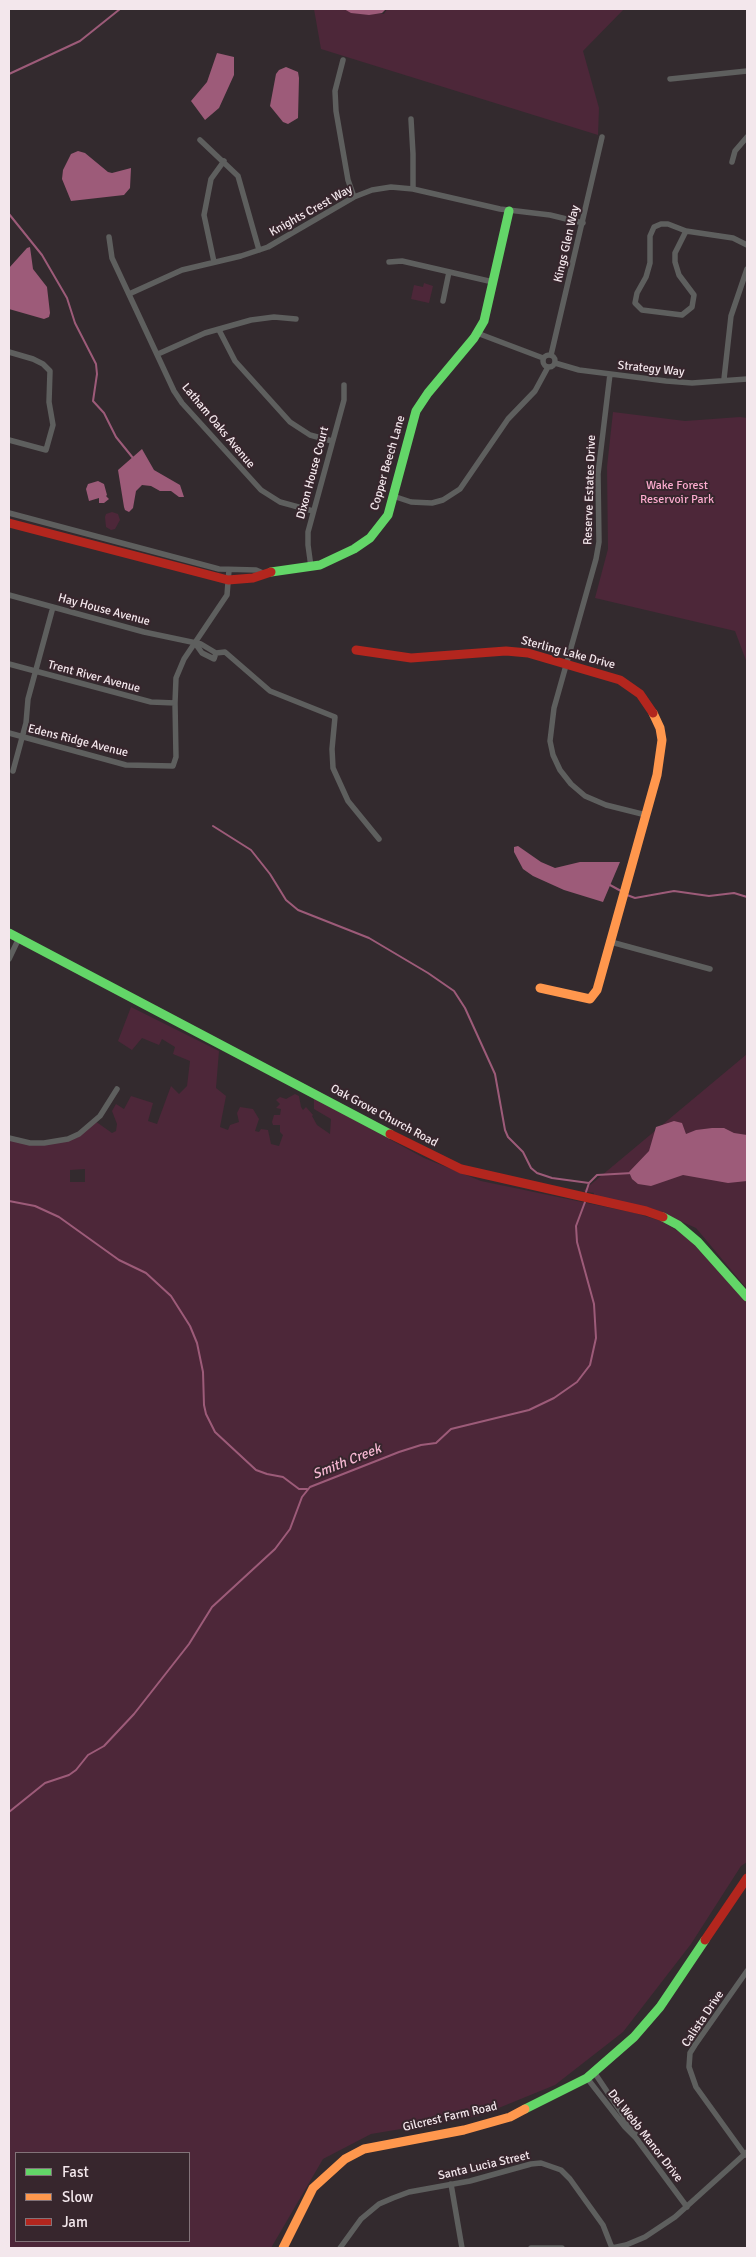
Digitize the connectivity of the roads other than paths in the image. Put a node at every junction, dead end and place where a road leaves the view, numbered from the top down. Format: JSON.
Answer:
{"nodes":[{"id":1,"x":343,"y":60,"type":"dead end"},
{"id":2,"x":747,"y":72,"type":"edge"},
{"id":3,"x":670,"y":79,"type":"dead end"},
{"id":4,"x":411,"y":119,"type":"dead end"},
{"id":5,"x":602,"y":137,"type":"dead end"},
{"id":6,"x":747,"y":137,"type":"edge"},
{"id":7,"x":200,"y":140,"type":"dead end"},
{"id":8,"x":224,"y":161,"type":"junction"},
{"id":9,"x":732,"y":162,"type":"dead end"},
{"id":10,"x":413,"y":189,"type":"junction"},
{"id":11,"x":354,"y":198,"type":"junction"},
{"id":12,"x":509,"y":211,"type":"junction"},
{"id":13,"x":583,"y":223,"type":"junction"},
{"id":14,"x":686,"y":231,"type":"junction"},
{"id":15,"x":110,"y":237,"type":"dead end"},
{"id":16,"x":747,"y":245,"type":"edge"},
{"id":17,"x":259,"y":250,"type":"junction"},
{"id":18,"x":214,"y":262,"type":"junction"},
{"id":19,"x":389,"y":262,"type":"dead end"},
{"id":20,"x":747,"y":268,"type":"edge"},
{"id":21,"x":449,"y":272,"type":"junction"},
{"id":22,"x":493,"y":282,"type":"junction"},
{"id":23,"x":129,"y":294,"type":"junction"},
{"id":24,"x":443,"y":301,"type":"dead end"},
{"id":25,"x":296,"y":319,"type":"dead end"},
{"id":26,"x":218,"y":330,"type":"junction"},
{"id":27,"x":477,"y":333,"type":"junction"},
{"id":28,"x":9,"y":352,"type":"edge"},
{"id":29,"x":158,"y":354,"type":"junction"},
{"id":30,"x":551,"y":355,"type":"junction"},
{"id":31,"x":543,"y":358,"type":"junction"},
{"id":32,"x":555,"y":363,"type":"junction"},
{"id":33,"x":548,"y":367,"type":"junction"},
{"id":34,"x":610,"y":374,"type":"junction"},
{"id":35,"x":747,"y":378,"type":"edge"},
{"id":36,"x":724,"y":379,"type":"junction"},
{"id":37,"x":344,"y":385,"type":"dead end"},
{"id":38,"x":9,"y":440,"type":"edge"},
{"id":39,"x":332,"y":441,"type":"junction"},
{"id":40,"x":393,"y":496,"type":"junction"},
{"id":41,"x":313,"y":512,"type":"junction"},
{"id":42,"x":9,"y":513,"type":"edge"},
{"id":43,"x":9,"y":522,"type":"edge"},
{"id":44,"x":311,"y":567,"type":"junction"},
{"id":45,"x":229,"y":570,"type":"junction"},
{"id":46,"x":263,"y":573,"type":"junction"},
{"id":47,"x":228,"y":580,"type":"junction"},
{"id":48,"x":9,"y":595,"type":"edge"},
{"id":49,"x":52,"y":607,"type":"junction"},
{"id":50,"x":195,"y":643,"type":"junction"},
{"id":51,"x":356,"y":650,"type":"dead end"},
{"id":52,"x":9,"y":664,"type":"edge"},
{"id":53,"x":567,"y":664,"type":"junction"},
{"id":54,"x":36,"y":672,"type":"junction"},
{"id":55,"x":174,"y":702,"type":"junction"},
{"id":56,"x":9,"y":733,"type":"edge"},
{"id":57,"x":21,"y":737,"type":"junction"},
{"id":58,"x":13,"y":771,"type":"dead end"},
{"id":59,"x":646,"y":815,"type":"junction"},
{"id":60,"x":379,"y":839,"type":"dead end"},
{"id":61,"x":9,"y":933,"type":"edge"},
{"id":62,"x":19,"y":938,"type":"junction"},
{"id":63,"x":611,"y":942,"type":"junction"},
{"id":64,"x":9,"y":959,"type":"edge"},
{"id":65,"x":710,"y":969,"type":"dead end"},
{"id":66,"x":540,"y":988,"type":"dead end"},
{"id":67,"x":117,"y":1089,"type":"dead end"},
{"id":68,"x":9,"y":1138,"type":"edge"},
{"id":69,"x":747,"y":1297,"type":"edge"},
{"id":70,"x":747,"y":1878,"type":"edge"},
{"id":71,"x":747,"y":1971,"type":"edge"},
{"id":72,"x":740,"y":1983,"type":"junction"},
{"id":73,"x":746,"y":1987,"type":"dead end"},
{"id":74,"x":591,"y":2075,"type":"junction"},
{"id":75,"x":746,"y":2153,"type":"edge"},
{"id":76,"x":451,"y":2184,"type":"junction"},
{"id":77,"x":687,"y":2207,"type":"junction"},
{"id":78,"x":283,"y":2248,"type":"edge"},
{"id":79,"x":340,"y":2248,"type":"edge"},
{"id":80,"x":462,"y":2248,"type":"edge"},
{"id":81,"x":531,"y":2248,"type":"edge"},
{"id":82,"x":562,"y":2248,"type":"edge"},
{"id":83,"x":612,"y":2248,"type":"edge"}],
"edges":[{"from":1,"to":11,"type":"street"},
{"from":2,"to":3,"type":"street"},
{"from":4,"to":10,"type":"street"},
{"from":5,"to":13,"type":"street","name":"Kings Glen Way"},
{"from":6,"to":9,"type":"street"},
{"from":7,"to":8,"type":"street"},
{"from":8,"to":17,"type":"street"},
{"from":8,"to":18,"type":"street"},
{"from":10,"to":11,"type":"street","name":"Knights Crest Way"},
{"from":10,"to":12,"type":"street","name":"Knights Crest Way"},
{"from":11,"to":17,"type":"street","name":"Knights Crest Way"},
{"from":12,"to":13,"type":"street","name":"Knights Crest Way"},
{"from":12,"to":22,"type":"main road","name":"Copper Beech Lane"},
{"from":13,"to":30,"type":"street","name":"Kings Glen Way"},
{"from":14,"to":14,"type":"street"},
{"from":14,"to":16,"type":"street"},
{"from":15,"to":23,"type":"street","name":"Latham Oaks Avenue"},
{"from":17,"to":18,"type":"street","name":"Knights Crest Way"},
{"from":18,"to":23,"type":"street","name":"Knights Crest Way"},
{"from":19,"to":21,"type":"street"},
{"from":20,"to":36,"type":"street"},
{"from":21,"to":22,"type":"street"},
{"from":21,"to":24,"type":"street"},
{"from":22,"to":27,"type":"main road","name":"Copper Beech Lane"},
{"from":23,"to":29,"type":"street","name":"Latham Oaks Avenue"},
{"from":25,"to":26,"type":"street"},
{"from":26,"to":29,"type":"street"},
{"from":26,"to":39,"type":"street"},
{"from":27,"to":31,"type":"street"},
{"from":27,"to":40,"type":"main road","name":"Copper Beech Lane"},
{"from":28,"to":38,"type":"street"},
{"from":29,"to":41,"type":"street","name":"Latham Oaks Avenue"},
{"from":30,"to":31,"type":"street"},
{"from":30,"to":32,"type":"street"},
{"from":31,"to":33,"type":"street"},
{"from":32,"to":33,"type":"street"},
{"from":32,"to":34,"type":"street","name":"Strategy Way"},
{"from":33,"to":40,"type":"street"},
{"from":34,"to":36,"type":"street","name":"Strategy Way"},
{"from":34,"to":53,"type":"street","name":"Reserve Estates Drive"},
{"from":35,"to":36,"type":"street","name":"Strategy Way"},
{"from":37,"to":39,"type":"street","name":"Dixon House Court"},
{"from":39,"to":41,"type":"street","name":"Dixon House Court"},
{"from":40,"to":44,"type":"main road","name":"Copper Beech Lane"},
{"from":41,"to":44,"type":"street","name":"Dixon House Court"},
{"from":42,"to":45,"type":"street","name":"Copper Beech Lane"},
{"from":43,"to":47,"type":"main road","name":"Copper Beech Lane"},
{"from":44,"to":46,"type":"main road","name":"Copper Beech Lane"},
{"from":45,"to":46,"type":"street","name":"Copper Beech Lane"},
{"from":45,"to":47,"type":"street"},
{"from":46,"to":47,"type":"main road","name":"Copper Beech Lane"},
{"from":47,"to":50,"type":"street"},
{"from":48,"to":49,"type":"street","name":"Hay House Avenue"},
{"from":49,"to":50,"type":"street","name":"Hay House Avenue"},
{"from":49,"to":54,"type":"street"},
{"from":50,"to":55,"type":"street"},
{"from":50,"to":60,"type":"street","name":"Hay House Avenue"},
{"from":51,"to":53,"type":"main road","name":"Sterling Lake Drive"},
{"from":52,"to":54,"type":"street","name":"Trent River Avenue"},
{"from":53,"to":59,"type":"main road","name":"Sterling Lake Drive"},
{"from":53,"to":59,"type":"street","name":"Reserve Estates Drive"},
{"from":54,"to":55,"type":"street","name":"Trent River Avenue"},
{"from":54,"to":57,"type":"street"},
{"from":55,"to":57,"type":"street","name":"Edens Ridge Avenue"},
{"from":56,"to":57,"type":"street","name":"Edens Ridge Avenue"},
{"from":57,"to":58,"type":"street"},
{"from":59,"to":63,"type":"main road","name":"Sterling Lake Drive"},
{"from":61,"to":62,"type":"main road","name":"Oak Grove Church Road"},
{"from":62,"to":64,"type":"street"},
{"from":62,"to":69,"type":"main road","name":"Oak Grove Church Road"},
{"from":63,"to":65,"type":"street"},
{"from":63,"to":66,"type":"main road","name":"Sterling Lake Drive"},
{"from":67,"to":68,"type":"street"},
{"from":70,"to":74,"type":"main road","name":"Gilcrest Farm Road"},
{"from":71,"to":72,"type":"street","name":"Calista Drive"},
{"from":72,"to":73,"type":"street"},
{"from":72,"to":75,"type":"street","name":"Calista Drive"},
{"from":74,"to":77,"type":"street","name":"Del Webb Manor Drive"},
{"from":74,"to":78,"type":"main road","name":"Gilcrest Farm Road"},
{"from":75,"to":77,"type":"street"},
{"from":76,"to":79,"type":"street","name":"Santa Lucia Street"},
{"from":76,"to":80,"type":"street"},
{"from":76,"to":83,"type":"street","name":"Santa Lucia Street"},
{"from":77,"to":83,"type":"street"},
{"from":81,"to":82,"type":"street"}]}
